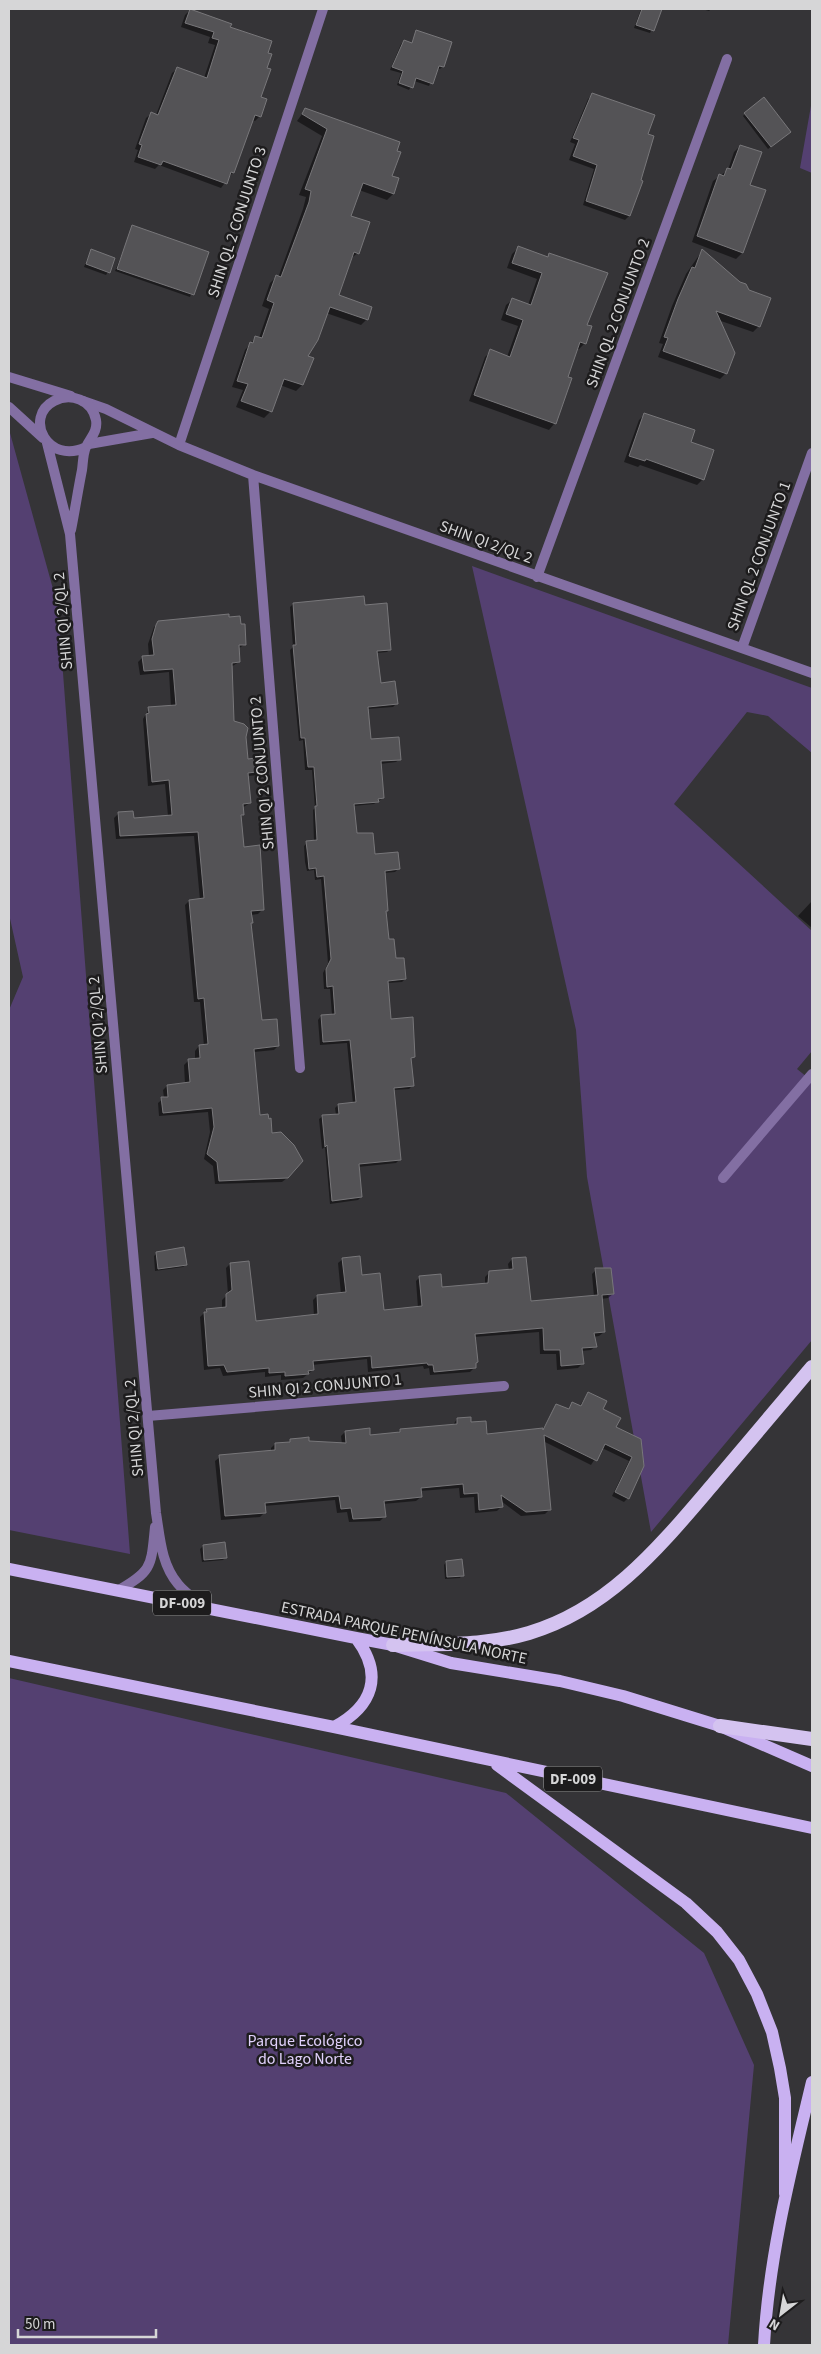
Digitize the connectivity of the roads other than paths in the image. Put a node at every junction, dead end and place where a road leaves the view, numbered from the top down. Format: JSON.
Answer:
{"nodes":[{"id":1,"x":322,"y":9,"type":"edge"},
{"id":2,"x":727,"y":59,"type":"dead end"},
{"id":3,"x":9,"y":377,"type":"edge"},
{"id":4,"x":78,"y":399,"type":"junction"},
{"id":5,"x":9,"y":407,"type":"edge"},
{"id":6,"x":152,"y":433,"type":"junction"},
{"id":7,"x":46,"y":441,"type":"junction"},
{"id":8,"x":87,"y":445,"type":"junction"},
{"id":9,"x":179,"y":445,"type":"junction"},
{"id":10,"x":812,"y":453,"type":"edge"},
{"id":11,"x":809,"y":474,"type":"edge"},
{"id":12,"x":254,"y":475,"type":"junction"},
{"id":13,"x":70,"y":534,"type":"junction"},
{"id":14,"x":537,"y":577,"type":"junction"},
{"id":15,"x":742,"y":648,"type":"junction"},
{"id":16,"x":812,"y":673,"type":"edge"},
{"id":17,"x":300,"y":1068,"type":"dead end"},
{"id":18,"x":812,"y":1074,"type":"edge"},
{"id":19,"x":723,"y":1178,"type":"dead end"},
{"id":20,"x":812,"y":1367,"type":"edge"},
{"id":21,"x":504,"y":1386,"type":"dead end"},
{"id":22,"x":148,"y":1416,"type":"junction"},
{"id":23,"x":156,"y":1513,"type":"junction"},
{"id":24,"x":9,"y":1569,"type":"edge"},
{"id":25,"x":117,"y":1591,"type":"junction"},
{"id":26,"x":205,"y":1607,"type":"junction"},
{"id":27,"x":356,"y":1638,"type":"junction"},
{"id":28,"x":393,"y":1646,"type":"junction"},
{"id":29,"x":9,"y":1662,"type":"edge"},
{"id":30,"x":720,"y":1726,"type":"junction"},
{"id":31,"x":334,"y":1727,"type":"junction"},
{"id":32,"x":812,"y":1739,"type":"edge"},
{"id":33,"x":493,"y":1762,"type":"junction"},
{"id":34,"x":812,"y":1766,"type":"edge"},
{"id":35,"x":812,"y":1828,"type":"edge"},
{"id":36,"x":812,"y":2082,"type":"edge"},
{"id":37,"x":785,"y":2194,"type":"junction"},
{"id":38,"x":764,"y":2345,"type":"edge"}],
"edges":[{"from":1,"to":9,"type":"street","name":"SHIN QL 2 CONJUNTO 3"},
{"from":2,"to":14,"type":"street","name":"SHIN QL 2 CONJUNTO 2"},
{"from":3,"to":4,"type":"street","name":"SHIN QI 2/QL 2"},
{"from":4,"to":6,"type":"street","name":"SHIN QI 2/QL 2"},
{"from":4,"to":7,"type":"street"},
{"from":4,"to":8,"type":"street"},
{"from":5,"to":7,"type":"street"},
{"from":6,"to":8,"type":"street"},
{"from":6,"to":9,"type":"street","name":"SHIN QI 2/QL 2"},
{"from":7,"to":8,"type":"street"},
{"from":7,"to":13,"type":"street","name":"SHIN QI 2/QL 2"},
{"from":8,"to":13,"type":"street","name":"SHIN QI 2/QL 2"},
{"from":9,"to":12,"type":"street","name":"SHIN QI 2/QL 2"},
{"from":10,"to":11,"type":"street","name":"SHIN QL 2 CONJUNTO 1"},
{"from":11,"to":15,"type":"street","name":"SHIN QL 2 CONJUNTO 1"},
{"from":12,"to":14,"type":"street","name":"SHIN QI 2/QL 2"},
{"from":12,"to":17,"type":"street","name":"SHIN QI 2 CONJUNTO 2"},
{"from":13,"to":22,"type":"street","name":"SHIN QI 2/QL 2"},
{"from":14,"to":15,"type":"street","name":"SHIN QI 2/QL 2"},
{"from":15,"to":16,"type":"street","name":"SHIN QI 2/QL 2"},
{"from":18,"to":19,"type":"street"},
{"from":20,"to":28,"type":"highway"},
{"from":21,"to":22,"type":"street","name":"SHIN QI 2 CONJUNTO 1"},
{"from":22,"to":23,"type":"street","name":"SHIN QI 2/QL 2"},
{"from":23,"to":25,"type":"street","name":"SHIN QI 2/QL 2"},
{"from":23,"to":26,"type":"street","name":"SHIN QI 2/QL 2"},
{"from":24,"to":25,"type":"main road","name":"ESTRADA PARQUE PENÍNSULA NORTE","number":"DF-009"},
{"from":25,"to":26,"type":"main road","name":"ESTRADA PARQUE PENÍNSULA NORTE","number":"DF-009"},
{"from":26,"to":27,"type":"main road","name":"ESTRADA PARQUE PENÍNSULA NORTE","number":"DF-009"},
{"from":27,"to":28,"type":"main road","name":"ESTRADA PARQUE PENÍNSULA NORTE","number":"DF-009"},
{"from":27,"to":31,"type":"main road"},
{"from":28,"to":30,"type":"main road","name":"ESTRADA PARQUE PENÍNSULA NORTE","number":"DF-009"},
{"from":29,"to":31,"type":"main road","number":"DF-009"},
{"from":30,"to":32,"type":"highway"},
{"from":30,"to":34,"type":"main road","name":"ESTRADA PARQUE PENÍNSULA NORTE","number":"DF-009"},
{"from":31,"to":33,"type":"main road","number":"DF-009"},
{"from":33,"to":35,"type":"main road","number":"DF-009"},
{"from":33,"to":37,"type":"main road"},
{"from":36,"to":37,"type":"main road"},
{"from":37,"to":38,"type":"main road"}]}
